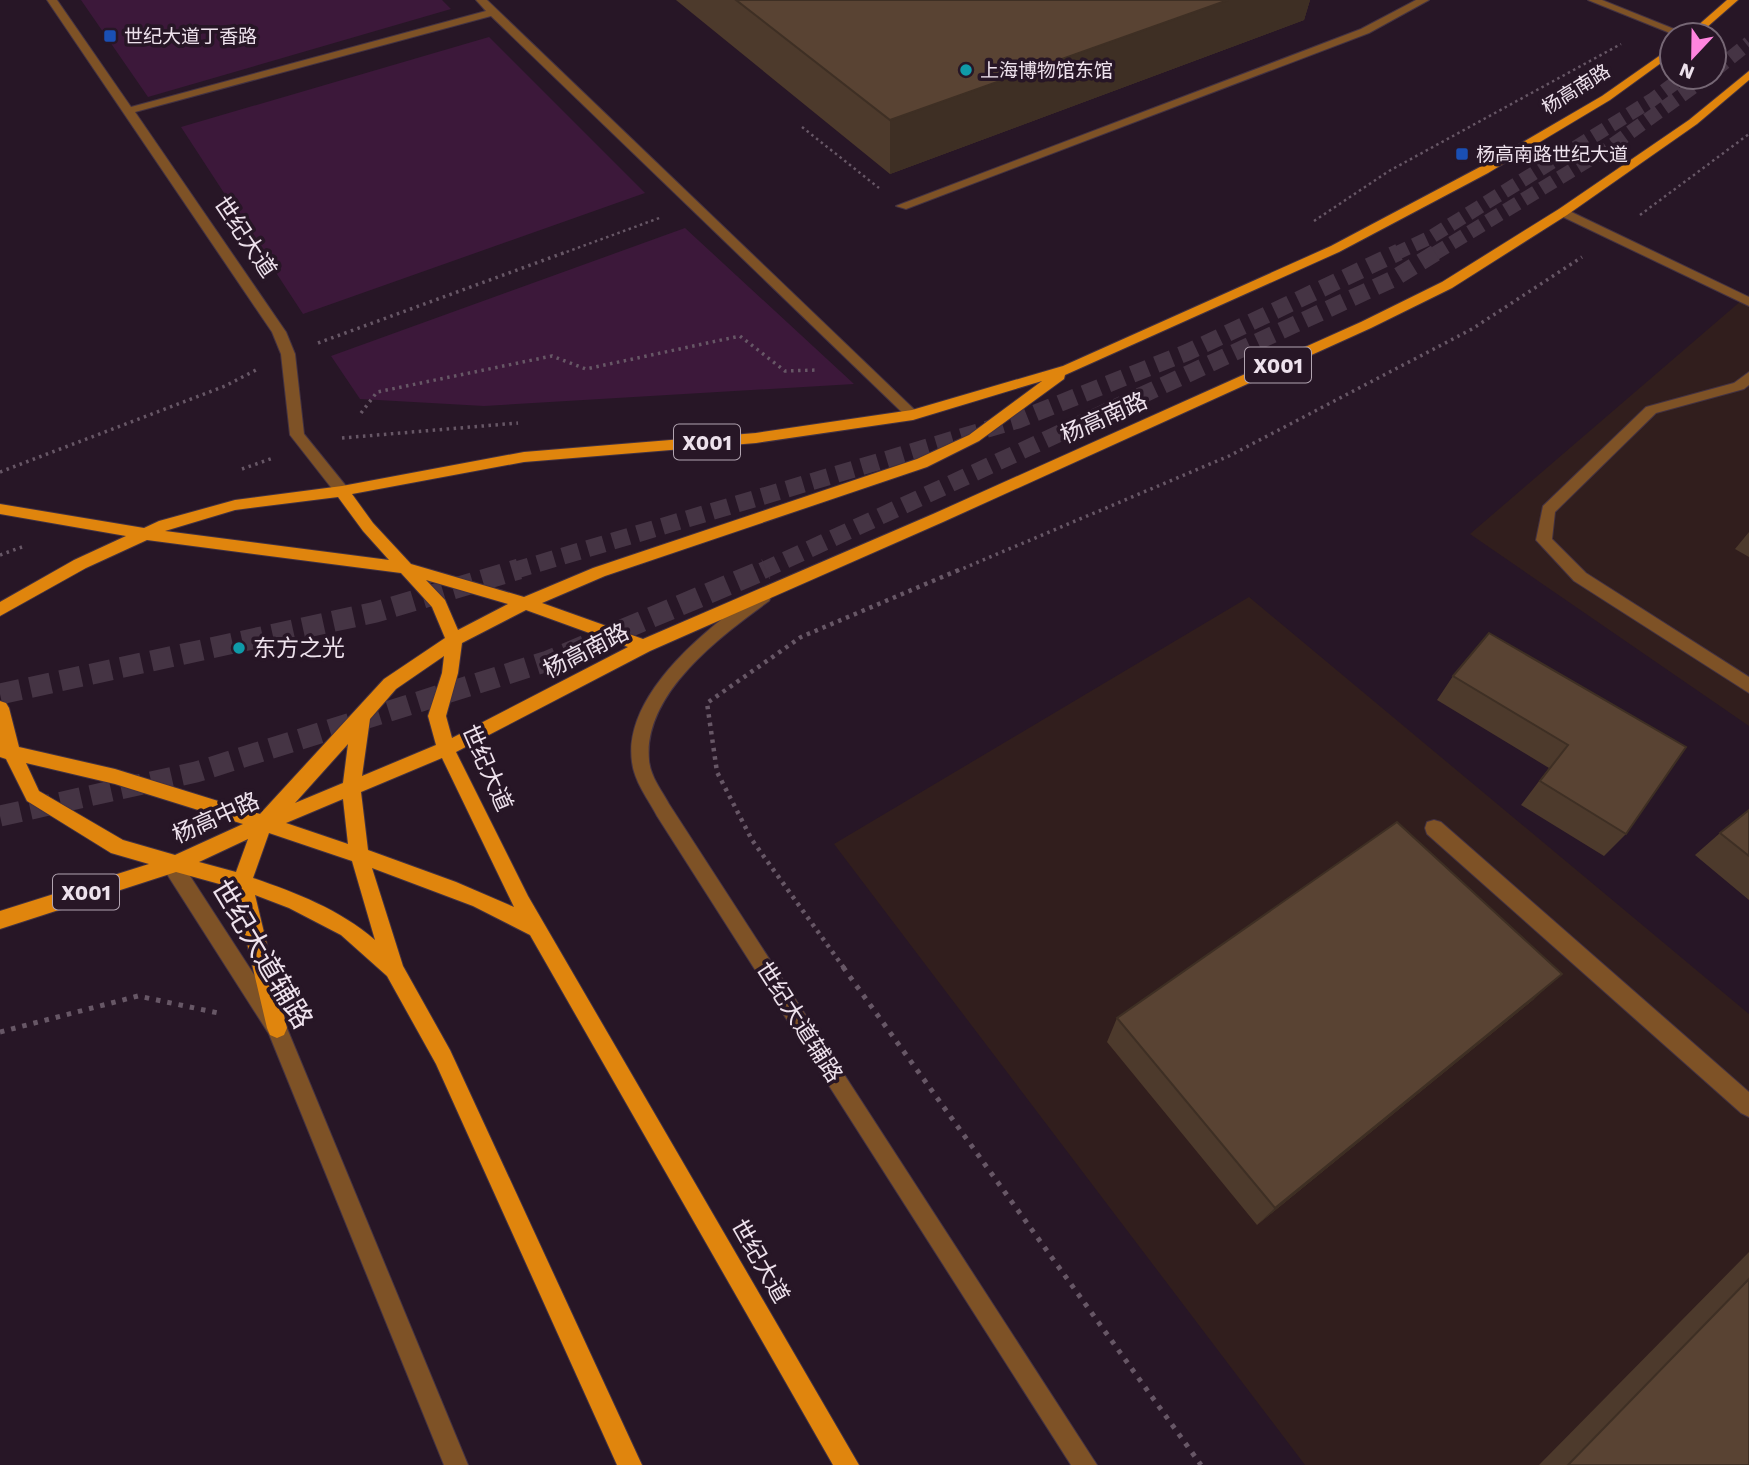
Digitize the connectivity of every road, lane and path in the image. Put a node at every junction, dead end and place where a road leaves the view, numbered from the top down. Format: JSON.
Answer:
{"nodes":[{"id":1,"x":52,"y":0,"type":"edge"},
{"id":2,"x":481,"y":0,"type":"edge"},
{"id":3,"x":1424,"y":0,"type":"edge"},
{"id":4,"x":1594,"y":0,"type":"edge"},
{"id":5,"x":1733,"y":0,"type":"edge"},
{"id":6,"x":493,"y":12,"type":"junction"},
{"id":7,"x":1708,"y":21,"type":"edge"},
{"id":8,"x":1658,"y":25,"type":"edge"},
{"id":9,"x":1658,"y":60,"type":"edge"},
{"id":10,"x":1749,"y":74,"type":"edge"},
{"id":11,"x":127,"y":111,"type":"junction"},
{"id":12,"x":802,"y":128,"type":"dead end"},
{"id":13,"x":1749,"y":134,"type":"edge"},
{"id":14,"x":694,"y":205,"type":"junction"},
{"id":15,"x":902,"y":206,"type":"joint"},
{"id":16,"x":1563,"y":212,"type":"junction"},
{"id":17,"x":1610,"y":236,"type":"junction"},
{"id":18,"x":1749,"y":302,"type":"edge"},
{"id":19,"x":288,"y":354,"type":"junction"},
{"id":20,"x":863,"y":368,"type":"junction"},
{"id":21,"x":1068,"y":369,"type":"junction"},
{"id":22,"x":1749,"y":377,"type":"edge"},
{"id":23,"x":361,"y":413,"type":"dead end"},
{"id":24,"x":913,"y":415,"type":"junction"},
{"id":25,"x":0,"y":472,"type":"edge"},
{"id":26,"x":342,"y":491,"type":"junction"},
{"id":27,"x":0,"y":509,"type":"edge"},
{"id":28,"x":147,"y":534,"type":"junction"},
{"id":29,"x":406,"y":568,"type":"junction"},
{"id":30,"x":769,"y":592,"type":"junction"},
{"id":31,"x":525,"y":603,"type":"junction"},
{"id":32,"x":0,"y":610,"type":"edge"},
{"id":33,"x":454,"y":640,"type":"junction"},
{"id":34,"x":644,"y":646,"type":"junction"},
{"id":35,"x":1749,"y":686,"type":"edge"},
{"id":36,"x":0,"y":708,"type":"edge"},
{"id":37,"x":364,"y":714,"type":"junction"},
{"id":38,"x":446,"y":749,"type":"junction"},
{"id":39,"x":6,"y":752,"type":"edge"},
{"id":40,"x":350,"y":789,"type":"junction"},
{"id":41,"x":263,"y":824,"type":"junction"},
{"id":42,"x":1434,"y":828,"type":"dead end"},
{"id":43,"x":358,"y":855,"type":"junction"},
{"id":44,"x":172,"y":864,"type":"junction"},
{"id":45,"x":242,"y":882,"type":"junction"},
{"id":46,"x":0,"y":920,"type":"edge"},
{"id":47,"x":540,"y":931,"type":"junction"},
{"id":48,"x":394,"y":969,"type":"junction"},
{"id":49,"x":277,"y":1028,"type":"junction"},
{"id":50,"x":0,"y":1032,"type":"edge"},
{"id":51,"x":1749,"y":1106,"type":"edge"},
{"id":52,"x":456,"y":1465,"type":"edge"},
{"id":53,"x":630,"y":1465,"type":"edge"},
{"id":54,"x":847,"y":1465,"type":"edge"},
{"id":55,"x":1085,"y":1465,"type":"edge"},
{"id":56,"x":1201,"y":1465,"type":"edge"}],
"edges":[{"from":1,"to":11,"type":"street","name":"世纪大道"},
{"from":2,"to":6,"type":"street"},
{"from":3,"to":15,"type":"street"},
{"from":4,"to":8,"type":"street"},
{"from":5,"to":7,"type":"main road"},
{"from":6,"to":11,"type":"street"},
{"from":6,"to":14,"type":"street"},
{"from":9,"to":21,"type":"main road","name":"杨高南路","number":"X001"},
{"from":10,"to":16,"type":"main road","name":"杨高南路","number":"X001"},
{"from":11,"to":19,"type":"street","name":"世纪大道"},
{"from":12,"to":15,"type":"path"},
{"from":13,"to":17,"type":"path"},
{"from":14,"to":19,"type":"path"},
{"from":14,"to":20,"type":"street"},
{"from":16,"to":17,"type":"street"},
{"from":16,"to":30,"type":"main road","name":"杨高南路","number":"X001"},
{"from":17,"to":18,"type":"street"},
{"from":17,"to":56,"type":"path"},
{"from":19,"to":25,"type":"path"},
{"from":19,"to":26,"type":"street","name":"世纪大道"},
{"from":20,"to":23,"type":"path"},
{"from":20,"to":24,"type":"street"},
{"from":21,"to":24,"type":"main road","name":"杨高南路","number":"X001"},
{"from":21,"to":31,"type":"main road"},
{"from":22,"to":35,"type":"street"},
{"from":24,"to":26,"type":"main road","name":"杨高南路","number":"X001"},
{"from":26,"to":28,"type":"main road","number":"X001"},
{"from":26,"to":29,"type":"main road","name":"世纪大道"},
{"from":27,"to":28,"type":"main road"},
{"from":28,"to":29,"type":"main road"},
{"from":28,"to":32,"type":"main road","number":"X001"},
{"from":29,"to":31,"type":"main road"},
{"from":29,"to":33,"type":"main road","name":"世纪大道"},
{"from":30,"to":34,"type":"main road","name":"杨高南路","number":"X001"},
{"from":30,"to":55,"type":"street","name":"世纪大道辅路"},
{"from":31,"to":33,"type":"main road"},
{"from":31,"to":34,"type":"main road"},
{"from":33,"to":37,"type":"main road"},
{"from":33,"to":38,"type":"main road","name":"世纪大道"},
{"from":34,"to":38,"type":"main road","name":"杨高南路","number":"X001"},
{"from":36,"to":39,"type":"main road"},
{"from":37,"to":40,"type":"main road"},
{"from":37,"to":41,"type":"main road"},
{"from":38,"to":40,"type":"main road","name":"杨高中路"},
{"from":38,"to":47,"type":"main road","name":"世纪大道"},
{"from":39,"to":41,"type":"main road"},
{"from":39,"to":44,"type":"main road"},
{"from":40,"to":41,"type":"main road","name":"杨高中路"},
{"from":40,"to":43,"type":"main road"},
{"from":41,"to":43,"type":"main road"},
{"from":41,"to":44,"type":"main road","name":"杨高中路"},
{"from":41,"to":45,"type":"main road"},
{"from":42,"to":51,"type":"street"},
{"from":43,"to":47,"type":"main road"},
{"from":43,"to":48,"type":"main road"},
{"from":44,"to":45,"type":"main road"},
{"from":44,"to":46,"type":"main road","name":"杨高中路","number":"X001"},
{"from":44,"to":49,"type":"street","name":"世纪大道辅路"},
{"from":45,"to":48,"type":"main road"},
{"from":45,"to":49,"type":"main road"},
{"from":47,"to":54,"type":"main road","name":"世纪大道"},
{"from":48,"to":53,"type":"main road"},
{"from":49,"to":50,"type":"path"},
{"from":49,"to":52,"type":"street","name":"世纪大道辅路"}]}
